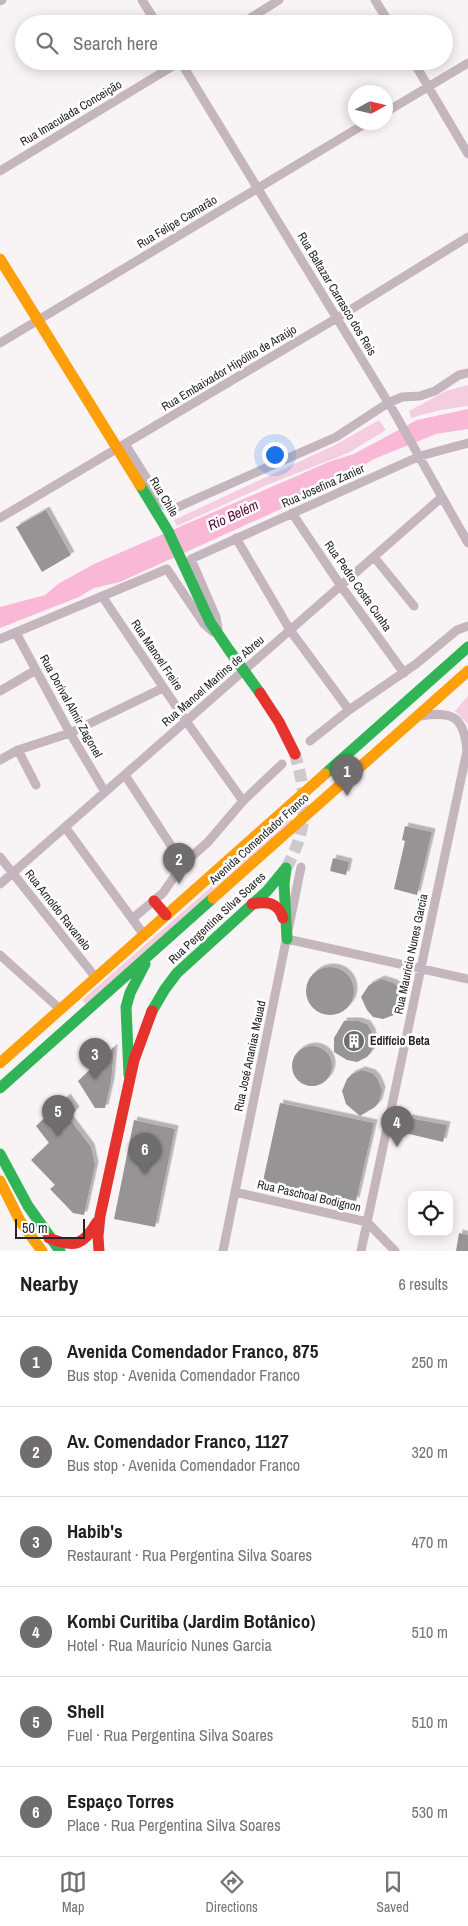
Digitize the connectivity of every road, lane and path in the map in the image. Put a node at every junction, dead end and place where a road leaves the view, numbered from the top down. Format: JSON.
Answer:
{"nodes":[{"id":1,"x":142,"y":0,"type":"edge"},
{"id":2,"x":279,"y":0,"type":"edge"},
{"id":3,"x":376,"y":0,"type":"edge"},
{"id":4,"x":151,"y":15,"type":"edge"},
{"id":5,"x":255,"y":15,"type":"edge"},
{"id":6,"x":385,"y":15,"type":"edge"},
{"id":7,"x":468,"y":63,"type":"edge"},
{"id":8,"x":165,"y":70,"type":"edge"},
{"id":9,"x":185,"y":70,"type":"edge"},
{"id":10,"x":418,"y":70,"type":"edge"},
{"id":11,"x":428,"y":87,"type":"junction"},
{"id":12,"x":393,"y":108,"type":"edge"},
{"id":13,"x":355,"y":130,"type":"edge"},
{"id":14,"x":468,"y":154,"type":"edge"},
{"id":15,"x":0,"y":171,"type":"edge"},
{"id":16,"x":257,"y":188,"type":"junction"},
{"id":17,"x":468,"y":237,"type":"edge"},
{"id":18,"x":0,"y":259,"type":"edge"},
{"id":19,"x":337,"y":318,"type":"junction"},
{"id":20,"x":38,"y":319,"type":"junction"},
{"id":21,"x":0,"y":343,"type":"edge"},
{"id":22,"x":468,"y":373,"type":"edge"},
{"id":23,"x":388,"y":403,"type":"junction"},
{"id":24,"x":468,"y":443,"type":"edge"},
{"id":25,"x":122,"y":446,"type":"junction"},
{"id":26,"x":418,"y":453,"type":"junction"},
{"id":27,"x":442,"y":497,"type":"junction"},
{"id":28,"x":292,"y":513,"type":"junction"},
{"id":29,"x":0,"y":518,"type":"edge"},
{"id":30,"x":236,"y":538,"type":"junction"},
{"id":31,"x":468,"y":543,"type":"edge"},
{"id":32,"x":374,"y":557,"type":"junction"},
{"id":33,"x":341,"y":586,"type":"junction"},
{"id":34,"x":102,"y":596,"type":"junction"},
{"id":35,"x":414,"y":606,"type":"dead end"},
{"id":36,"x":468,"y":626,"type":"edge"},
{"id":37,"x":290,"y":630,"type":"junction"},
{"id":38,"x":16,"y":633,"type":"junction"},
{"id":39,"x":220,"y":637,"type":"junction"},
{"id":40,"x":0,"y":639,"type":"edge"},
{"id":41,"x":468,"y":647,"type":"edge"},
{"id":42,"x":36,"y":670,"type":"junction"},
{"id":43,"x":244,"y":671,"type":"junction"},
{"id":44,"x":468,"y":671,"type":"edge"},
{"id":45,"x":404,"y":672,"type":"junction"},
{"id":46,"x":163,"y":688,"type":"junction"},
{"id":47,"x":0,"y":691,"type":"edge"},
{"id":48,"x":349,"y":710,"type":"junction"},
{"id":49,"x":418,"y":716,"type":"junction"},
{"id":50,"x":186,"y":721,"type":"junction"},
{"id":51,"x":70,"y":733,"type":"junction"},
{"id":52,"x":310,"y":742,"type":"dead end"},
{"id":53,"x":467,"y":748,"type":"edge"},
{"id":54,"x":18,"y":750,"type":"junction"},
{"id":55,"x":295,"y":754,"type":"tunnel mouth"},
{"id":56,"x":0,"y":760,"type":"edge"},
{"id":57,"x":282,"y":764,"type":"dead end"},
{"id":58,"x":124,"y":775,"type":"junction"},
{"id":59,"x":36,"y":785,"type":"dead end"},
{"id":60,"x":105,"y":792,"type":"junction"},
{"id":61,"x":243,"y":801,"type":"junction"},
{"id":62,"x":64,"y":827,"type":"junction"},
{"id":63,"x":0,"y":857,"type":"edge"},
{"id":64,"x":183,"y":864,"type":"junction"},
{"id":65,"x":301,"y":866,"type":"dead end"},
{"id":66,"x":13,"y":872,"type":"junction"},
{"id":67,"x":0,"y":884,"type":"edge"},
{"id":68,"x":154,"y":901,"type":"junction"},
{"id":69,"x":252,"y":904,"type":"junction"},
{"id":70,"x":166,"y":915,"type":"junction"},
{"id":71,"x":132,"y":919,"type":"junction"},
{"id":72,"x":144,"y":935,"type":"junction"},
{"id":73,"x":286,"y":939,"type":"junction"},
{"id":74,"x":150,"y":954,"type":"junction"},
{"id":75,"x":0,"y":955,"type":"edge"},
{"id":76,"x":421,"y":968,"type":"junction"},
{"id":77,"x":96,"y":978,"type":"junction"},
{"id":78,"x":468,"y":978,"type":"edge"},
{"id":79,"x":60,"y":1009,"type":"junction"},
{"id":80,"x":0,"y":1063,"type":"edge"},
{"id":81,"x":130,"y":1074,"type":"junction"},
{"id":82,"x":0,"y":1088,"type":"edge"},
{"id":83,"x":0,"y":1154,"type":"edge"},
{"id":84,"x":0,"y":1181,"type":"edge"},
{"id":85,"x":235,"y":1192,"type":"junction"},
{"id":86,"x":100,"y":1216,"type":"junction"},
{"id":87,"x":367,"y":1222,"type":"junction"},
{"id":88,"x":49,"y":1238,"type":"junction"},
{"id":89,"x":42,"y":1251,"type":"edge"},
{"id":90,"x":60,"y":1251,"type":"edge"},
{"id":91,"x":99,"y":1251,"type":"edge"},
{"id":92,"x":223,"y":1251,"type":"edge"},
{"id":93,"x":361,"y":1251,"type":"edge"},
{"id":94,"x":395,"y":1251,"type":"edge"}],
"edges":[{"from":1,"to":4,"type":"street"},
{"from":2,"to":5,"type":"street"},
{"from":3,"to":6,"type":"street"},
{"from":7,"to":11,"type":"street"},
{"from":8,"to":15,"type":"street","name":"Rua Imaculada Conceição"},
{"from":9,"to":16,"type":"street","name":"Rua Baltazar Carrasco dos Reis"},
{"from":10,"to":11,"type":"street"},
{"from":11,"to":12,"type":"street"},
{"from":11,"to":14,"type":"street"},
{"from":13,"to":16,"type":"street","name":"Rua Felipe Camarão"},
{"from":16,"to":19,"type":"street","name":"Rua Baltazar Carrasco dos Reis"},
{"from":16,"to":20,"type":"street","name":"Rua Felipe Camarão"},
{"from":17,"to":19,"type":"street","name":"Rua Embaixador Hipólito de Araújo"},
{"from":18,"to":20,"type":"main road","name":"Rua Chile"},
{"from":19,"to":23,"type":"street","name":"Rua Baltazar Carrasco dos Reis"},
{"from":19,"to":25,"type":"street","name":"Rua Embaixador Hipólito de Araújo"},
{"from":20,"to":21,"type":"street","name":"Rua Felipe Camarão"},
{"from":20,"to":25,"type":"main road","name":"Rua Chile"},
{"from":22,"to":23,"type":"street"},
{"from":23,"to":25,"type":"street"},
{"from":23,"to":26,"type":"street","name":"Rua Baltazar Carrasco dos Reis"},
{"from":24,"to":26,"type":"street","name":"Rua Josefina Zanier"},
{"from":25,"to":29,"type":"street","name":"Rua Embaixador Hipólito de Araújo"},
{"from":25,"to":39,"type":"main road","name":"Rua Chile"},
{"from":26,"to":27,"type":"street","name":"Rua Baltazar Carrasco dos Reis"},
{"from":26,"to":28,"type":"street","name":"Rua Josefina Zanier"},
{"from":27,"to":31,"type":"street","name":"Rua Baltazar Carrasco dos Reis"},
{"from":27,"to":32,"type":"street","name":"Rua Manoel Martins de Abreu"},
{"from":28,"to":30,"type":"street","name":"Rua Josefina Zanier"},
{"from":28,"to":33,"type":"street","name":"Rua Pedro Costa Cunha"},
{"from":30,"to":37,"type":"street"},
{"from":30,"to":39,"type":"street","name":"Rua Josefina Zanier"},
{"from":32,"to":33,"type":"street","name":"Rua Manoel Martins de Abreu"},
{"from":32,"to":35,"type":"street"},
{"from":33,"to":37,"type":"street","name":"Rua Manoel Martins de Abreu"},
{"from":33,"to":45,"type":"street","name":"Rua Pedro Costa Cunha"},
{"from":34,"to":38,"type":"street"},
{"from":34,"to":39,"type":"street"},
{"from":34,"to":46,"type":"street","name":"Rua Manoel Freire"},
{"from":36,"to":45,"type":"street"},
{"from":37,"to":43,"type":"street","name":"Rua Manoel Martins de Abreu"},
{"from":37,"to":48,"type":"street"},
{"from":38,"to":40,"type":"street"},
{"from":38,"to":42,"type":"street","name":"Rua Dorival Almir Zagonel"},
{"from":39,"to":43,"type":"main road","name":"Rua Chile"},
{"from":41,"to":70,"type":"main road","name":"Avenida Comendador Franco"},
{"from":42,"to":47,"type":"street"},
{"from":42,"to":51,"type":"street","name":"Rua Dorival Almir Zagonel"},
{"from":43,"to":50,"type":"street","name":"Rua Manoel Martins de Abreu"},
{"from":43,"to":55,"type":"main road","name":"Rua Chile"},
{"from":44,"to":49,"type":"main road","name":"Avenida Comendador Franco"},
{"from":45,"to":48,"type":"street"},
{"from":46,"to":50,"type":"street","name":"Rua Manoel Freire"},
{"from":46,"to":51,"type":"street"},
{"from":48,"to":52,"type":"street"},
{"from":49,"to":53,"type":"street","name":"Rua Maurício Nunes Garcia"},
{"from":49,"to":74,"type":"main road","name":"Avenida Comendador Franco"},
{"from":50,"to":58,"type":"street","name":"Rua Manoel Martins de Abreu"},
{"from":50,"to":61,"type":"street","name":"Rua Manoel Freire"},
{"from":51,"to":54,"type":"street"},
{"from":51,"to":60,"type":"street","name":"Rua Dorival Almir Zagonel"},
{"from":53,"to":76,"type":"street","name":"Rua Maurício Nunes Garcia"},
{"from":54,"to":56,"type":"street"},
{"from":54,"to":59,"type":"street"},
{"from":57,"to":61,"type":"street"},
{"from":58,"to":60,"type":"street","name":"Rua Manoel Martins de Abreu"},
{"from":58,"to":64,"type":"street"},
{"from":60,"to":62,"type":"street","name":"Rua Manoel Martins de Abreu"},
{"from":61,"to":64,"type":"street"},
{"from":62,"to":66,"type":"street","name":"Rua Manoel Martins de Abreu"},
{"from":62,"to":71,"type":"street"},
{"from":63,"to":66,"type":"street","name":"Rua Arnoldo Ravanelo"},
{"from":64,"to":68,"type":"street"},
{"from":65,"to":73,"type":"street","name":"Rua José Ananias Mauad"},
{"from":66,"to":67,"type":"street","name":"Rua Manoel Martins de Abreu"},
{"from":66,"to":77,"type":"street","name":"Rua Arnoldo Ravanelo"},
{"from":68,"to":70,"type":"main road"},
{"from":68,"to":71,"type":"street"},
{"from":69,"to":73,"type":"main road"},
{"from":69,"to":73,"type":"main road","name":"Rua Pergentina Silva Soares"},
{"from":69,"to":81,"type":"main road","name":"Rua Pergentina Silva Soares"},
{"from":70,"to":72,"type":"main road","name":"Avenida Comendador Franco"},
{"from":71,"to":72,"type":"street"},
{"from":72,"to":77,"type":"main road","name":"Avenida Comendador Franco"},
{"from":73,"to":76,"type":"street"},
{"from":73,"to":85,"type":"street","name":"Rua José Ananias Mauad"},
{"from":74,"to":81,"type":"main road"},
{"from":74,"to":82,"type":"main road","name":"Avenida Comendador Franco"},
{"from":75,"to":79,"type":"street"},
{"from":76,"to":78,"type":"street"},
{"from":76,"to":87,"type":"street","name":"Rua Maurício Nunes Garcia"},
{"from":77,"to":79,"type":"main road","name":"Avenida Comendador Franco"},
{"from":79,"to":80,"type":"main road","name":"Avenida Comendador Franco"},
{"from":81,"to":86,"type":"main road","name":"Rua Pergentina Silva Soares"},
{"from":83,"to":88,"type":"main road"},
{"from":84,"to":89,"type":"main road"},
{"from":85,"to":87,"type":"street","name":"Rua Paschoal Bodignon"},
{"from":85,"to":92,"type":"street","name":"Rua José Ananias Mauad"},
{"from":86,"to":88,"type":"main road","name":"Rua Pergentina Silva Soares"},
{"from":86,"to":91,"type":"main road","name":"Rua Pergentina Silva Soares"},
{"from":87,"to":93,"type":"street","name":"Rua Maurício Nunes Garcia"},
{"from":87,"to":94,"type":"street","name":"Rua Paschoal Bodignon"},
{"from":88,"to":90,"type":"main road"}]}
